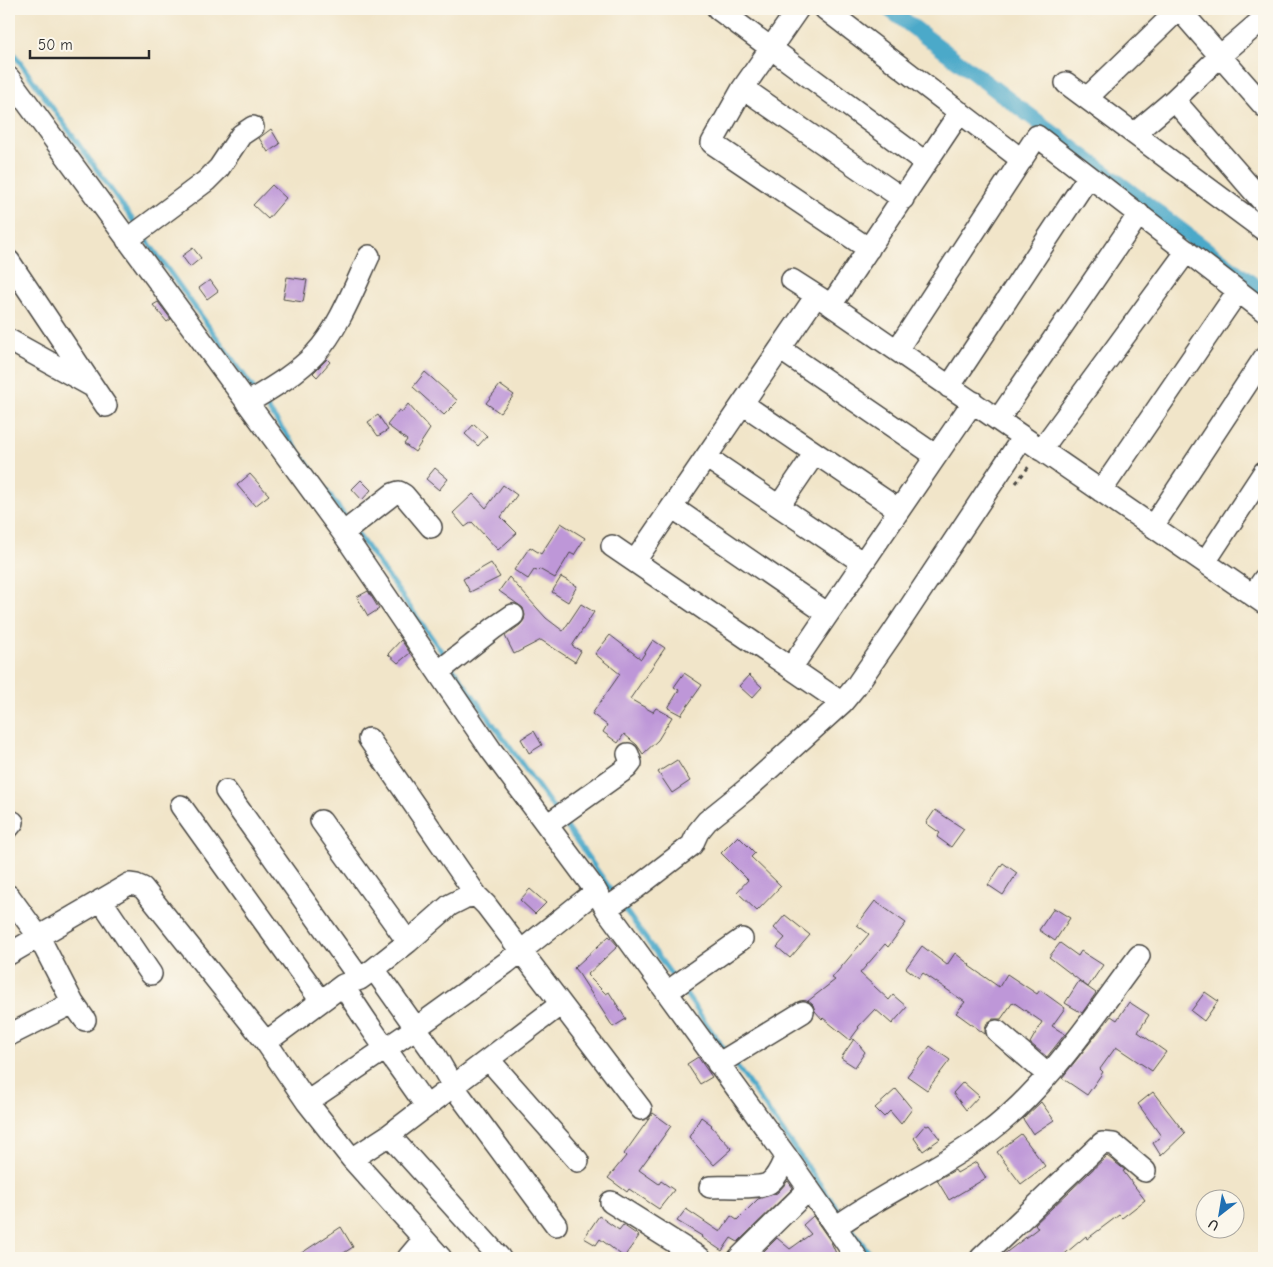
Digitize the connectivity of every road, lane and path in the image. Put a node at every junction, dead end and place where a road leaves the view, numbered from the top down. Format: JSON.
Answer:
{"nodes":[{"id":1,"x":718,"y":9,"type":"edge"},
{"id":2,"x":798,"y":9,"type":"edge"},
{"id":3,"x":825,"y":9,"type":"edge"},
{"id":4,"x":1264,"y":18,"type":"edge"},
{"id":5,"x":772,"y":48,"type":"junction"},
{"id":6,"x":1220,"y":56,"type":"junction"},
{"id":7,"x":9,"y":78,"type":"edge"},
{"id":8,"x":1066,"y":83,"type":"dead end"},
{"id":9,"x":743,"y":88,"type":"junction"},
{"id":10,"x":1087,"y":98,"type":"junction"},
{"id":11,"x":1174,"y":100,"type":"junction"},
{"id":12,"x":1264,"y":106,"type":"edge"},
{"id":13,"x":960,"y":112,"type":"junction"},
{"id":14,"x":253,"y":127,"type":"dead end"},
{"id":15,"x":1135,"y":133,"type":"junction"},
{"id":16,"x":1022,"y":160,"type":"junction"},
{"id":17,"x":926,"y":163,"type":"junction"},
{"id":18,"x":1089,"y":176,"type":"junction"},
{"id":19,"x":903,"y":199,"type":"junction"},
{"id":20,"x":1264,"y":203,"type":"edge"},
{"id":21,"x":1139,"y":214,"type":"junction"},
{"id":22,"x":1264,"y":230,"type":"edge"},
{"id":23,"x":136,"y":233,"type":"junction"},
{"id":24,"x":869,"y":249,"type":"junction"},
{"id":25,"x":1187,"y":251,"type":"junction"},
{"id":26,"x":369,"y":256,"type":"dead end"},
{"id":27,"x":9,"y":261,"type":"edge"},
{"id":28,"x":792,"y":280,"type":"dead end"},
{"id":29,"x":1238,"y":291,"type":"junction"},
{"id":30,"x":824,"y":301,"type":"junction"},
{"id":31,"x":1264,"y":311,"type":"edge"},
{"id":32,"x":9,"y":340,"type":"edge"},
{"id":33,"x":780,"y":349,"type":"junction"},
{"id":34,"x":896,"y":350,"type":"junction"},
{"id":35,"x":1264,"y":358,"type":"edge"},
{"id":36,"x":92,"y":386,"type":"junction"},
{"id":37,"x":949,"y":387,"type":"junction"},
{"id":38,"x":251,"y":401,"type":"junction"},
{"id":39,"x":973,"y":402,"type":"junction"},
{"id":40,"x":742,"y":404,"type":"junction"},
{"id":41,"x":106,"y":406,"type":"dead end"},
{"id":42,"x":998,"y":420,"type":"junction"},
{"id":43,"x":1022,"y":437,"type":"junction"},
{"id":44,"x":1041,"y":450,"type":"junction"},
{"id":45,"x":815,"y":453,"type":"junction"},
{"id":46,"x":936,"y":456,"type":"junction"},
{"id":47,"x":706,"y":457,"type":"junction"},
{"id":48,"x":1264,"y":472,"type":"edge"},
{"id":49,"x":1101,"y":491,"type":"junction"},
{"id":50,"x":779,"y":506,"type":"junction"},
{"id":51,"x":672,"y":507,"type":"junction"},
{"id":52,"x":899,"y":510,"type":"junction"},
{"id":53,"x":1153,"y":526,"type":"junction"},
{"id":54,"x":431,"y":527,"type":"dead end"},
{"id":55,"x":347,"y":530,"type":"junction"},
{"id":56,"x":612,"y":546,"type":"dead end"},
{"id":57,"x":635,"y":561,"type":"junction"},
{"id":58,"x":1205,"y":562,"type":"junction"},
{"id":59,"x":863,"y":563,"type":"junction"},
{"id":60,"x":1260,"y":592,"type":"edge"},
{"id":61,"x":828,"y":614,"type":"junction"},
{"id":62,"x":513,"y":615,"type":"dead end"},
{"id":63,"x":446,"y":666,"type":"junction"},
{"id":64,"x":791,"y":668,"type":"junction"},
{"id":65,"x":842,"y":703,"type":"junction"},
{"id":66,"x":369,"y":738,"type":"dead end"},
{"id":67,"x":628,"y":754,"type":"dead end"},
{"id":68,"x":226,"y":791,"type":"dead end"},
{"id":69,"x":181,"y":806,"type":"dead end"},
{"id":70,"x":557,"y":818,"type":"junction"},
{"id":71,"x":321,"y":821,"type":"dead end"},
{"id":72,"x":477,"y":896,"type":"junction"},
{"id":73,"x":101,"y":900,"type":"junction"},
{"id":74,"x":605,"y":901,"type":"junction"},
{"id":75,"x":11,"y":905,"type":"edge"},
{"id":76,"x":39,"y":937,"type":"junction"},
{"id":77,"x":742,"y":939,"type":"dead end"},
{"id":78,"x":408,"y":942,"type":"junction"},
{"id":79,"x":521,"y":951,"type":"junction"},
{"id":80,"x":9,"y":954,"type":"edge"},
{"id":81,"x":1139,"y":956,"type":"dead end"},
{"id":82,"x":151,"y":974,"type":"dead end"},
{"id":83,"x":359,"y":978,"type":"junction"},
{"id":84,"x":677,"y":985,"type":"junction"},
{"id":85,"x":321,"y":1001,"type":"junction"},
{"id":86,"x":73,"y":1003,"type":"junction"},
{"id":87,"x":561,"y":1004,"type":"junction"},
{"id":88,"x":803,"y":1012,"type":"dead end"},
{"id":89,"x":85,"y":1020,"type":"dead end"},
{"id":90,"x":416,"y":1028,"type":"junction"},
{"id":91,"x":996,"y":1031,"type":"dead end"},
{"id":92,"x":9,"y":1035,"type":"edge"},
{"id":93,"x":266,"y":1042,"type":"junction"},
{"id":94,"x":386,"y":1048,"type":"junction"},
{"id":95,"x":728,"y":1057,"type":"junction"},
{"id":96,"x":489,"y":1060,"type":"junction"},
{"id":97,"x":1048,"y":1075,"type":"junction"},
{"id":98,"x":453,"y":1086,"type":"junction"},
{"id":99,"x":307,"y":1102,"type":"junction"},
{"id":100,"x":426,"y":1106,"type":"junction"},
{"id":101,"x":641,"y":1109,"type":"dead end"},
{"id":102,"x":389,"y":1135,"type":"junction"},
{"id":103,"x":786,"y":1156,"type":"junction"},
{"id":104,"x":352,"y":1160,"type":"junction"},
{"id":105,"x":578,"y":1161,"type":"dead end"},
{"id":106,"x":1145,"y":1171,"type":"dead end"},
{"id":107,"x":710,"y":1186,"type":"dead end"},
{"id":108,"x":809,"y":1189,"type":"junction"},
{"id":109,"x":612,"y":1202,"type":"dead end"},
{"id":110,"x":845,"y":1221,"type":"junction"},
{"id":111,"x":556,"y":1225,"type":"dead end"},
{"id":112,"x":424,"y":1239,"type":"junction"},
{"id":113,"x":408,"y":1258,"type":"edge"},
{"id":114,"x":441,"y":1258,"type":"edge"},
{"id":115,"x":500,"y":1258,"type":"edge"},
{"id":116,"x":700,"y":1258,"type":"edge"},
{"id":117,"x":739,"y":1258,"type":"edge"},
{"id":118,"x":857,"y":1258,"type":"edge"},
{"id":119,"x":981,"y":1258,"type":"edge"}],
"edges":[{"from":1,"to":5,"type":"street"},
{"from":2,"to":5,"type":"street"},
{"from":3,"to":13,"type":"street"},
{"from":4,"to":6,"type":"street"},
{"from":5,"to":9,"type":"street"},
{"from":5,"to":17,"type":"street"},
{"from":6,"to":10,"type":"street"},
{"from":6,"to":11,"type":"street"},
{"from":6,"to":12,"type":"street"},
{"from":7,"to":23,"type":"street"},
{"from":8,"to":10,"type":"street"},
{"from":9,"to":19,"type":"street"},
{"from":9,"to":24,"type":"street"},
{"from":10,"to":15,"type":"street"},
{"from":11,"to":15,"type":"street"},
{"from":11,"to":20,"type":"street"},
{"from":13,"to":16,"type":"street"},
{"from":13,"to":17,"type":"street"},
{"from":14,"to":23,"type":"street"},
{"from":15,"to":22,"type":"street"},
{"from":16,"to":18,"type":"street"},
{"from":16,"to":34,"type":"street"},
{"from":17,"to":19,"type":"street"},
{"from":18,"to":21,"type":"street"},
{"from":18,"to":37,"type":"street"},
{"from":19,"to":24,"type":"street"},
{"from":21,"to":25,"type":"street"},
{"from":21,"to":42,"type":"street"},
{"from":23,"to":38,"type":"street"},
{"from":24,"to":30,"type":"street"},
{"from":25,"to":29,"type":"street"},
{"from":25,"to":44,"type":"street"},
{"from":26,"to":38,"type":"street"},
{"from":27,"to":36,"type":"street"},
{"from":28,"to":30,"type":"street"},
{"from":29,"to":31,"type":"street"},
{"from":29,"to":49,"type":"street"},
{"from":30,"to":33,"type":"street"},
{"from":30,"to":34,"type":"street"},
{"from":32,"to":36,"type":"street"},
{"from":33,"to":40,"type":"street"},
{"from":33,"to":46,"type":"street"},
{"from":34,"to":37,"type":"street"},
{"from":35,"to":53,"type":"street"},
{"from":36,"to":41,"type":"street"},
{"from":37,"to":39,"type":"street"},
{"from":38,"to":55,"type":"street"},
{"from":39,"to":42,"type":"street"},
{"from":39,"to":46,"type":"street"},
{"from":40,"to":45,"type":"street"},
{"from":40,"to":47,"type":"street"},
{"from":42,"to":43,"type":"street"},
{"from":43,"to":44,"type":"street"},
{"from":43,"to":65,"type":"street"},
{"from":44,"to":49,"type":"street"},
{"from":45,"to":50,"type":"street"},
{"from":45,"to":52,"type":"street"},
{"from":46,"to":52,"type":"street"},
{"from":47,"to":50,"type":"street"},
{"from":47,"to":51,"type":"street"},
{"from":48,"to":58,"type":"street"},
{"from":49,"to":53,"type":"street"},
{"from":50,"to":59,"type":"street"},
{"from":51,"to":57,"type":"street"},
{"from":51,"to":61,"type":"street"},
{"from":52,"to":59,"type":"street"},
{"from":53,"to":58,"type":"street"},
{"from":54,"to":55,"type":"street"},
{"from":55,"to":63,"type":"street"},
{"from":56,"to":57,"type":"street"},
{"from":57,"to":64,"type":"street"},
{"from":58,"to":60,"type":"street"},
{"from":59,"to":61,"type":"street"},
{"from":61,"to":64,"type":"street"},
{"from":62,"to":63,"type":"street"},
{"from":63,"to":70,"type":"street"},
{"from":64,"to":65,"type":"street"},
{"from":65,"to":74,"type":"street"},
{"from":66,"to":72,"type":"street"},
{"from":67,"to":70,"type":"street"},
{"from":68,"to":83,"type":"street"},
{"from":69,"to":85,"type":"street"},
{"from":70,"to":74,"type":"street"},
{"from":71,"to":78,"type":"street"},
{"from":72,"to":78,"type":"street"},
{"from":72,"to":79,"type":"street"},
{"from":73,"to":76,"type":"street"},
{"from":73,"to":82,"type":"street"},
{"from":73,"to":93,"type":"street"},
{"from":74,"to":79,"type":"street"},
{"from":74,"to":84,"type":"street"},
{"from":75,"to":76,"type":"street"},
{"from":76,"to":80,"type":"street"},
{"from":76,"to":86,"type":"street"},
{"from":77,"to":84,"type":"street"},
{"from":78,"to":83,"type":"street"},
{"from":79,"to":87,"type":"street"},
{"from":79,"to":90,"type":"street"},
{"from":81,"to":97,"type":"street"},
{"from":83,"to":85,"type":"street"},
{"from":83,"to":90,"type":"street"},
{"from":83,"to":94,"type":"street"},
{"from":84,"to":95,"type":"street"},
{"from":85,"to":93,"type":"street"},
{"from":86,"to":89,"type":"street"},
{"from":86,"to":92,"type":"street"},
{"from":87,"to":96,"type":"street"},
{"from":87,"to":101,"type":"street"},
{"from":88,"to":95,"type":"street"},
{"from":90,"to":94,"type":"street"},
{"from":90,"to":98,"type":"street"},
{"from":91,"to":97,"type":"street"},
{"from":93,"to":99,"type":"street"},
{"from":94,"to":99,"type":"street"},
{"from":94,"to":100,"type":"street"},
{"from":95,"to":103,"type":"street"},
{"from":96,"to":98,"type":"street"},
{"from":96,"to":105,"type":"street"},
{"from":97,"to":110,"type":"street"},
{"from":98,"to":100,"type":"street"},
{"from":98,"to":111,"type":"street"},
{"from":99,"to":104,"type":"street"},
{"from":100,"to":102,"type":"street"},
{"from":102,"to":104,"type":"street"},
{"from":102,"to":115,"type":"street"},
{"from":103,"to":107,"type":"street"},
{"from":103,"to":108,"type":"street"},
{"from":104,"to":112,"type":"street"},
{"from":106,"to":119,"type":"street"},
{"from":108,"to":110,"type":"street"},
{"from":108,"to":117,"type":"street"},
{"from":109,"to":116,"type":"street"},
{"from":110,"to":118,"type":"street"},
{"from":112,"to":113,"type":"street"},
{"from":112,"to":114,"type":"street"}]}
